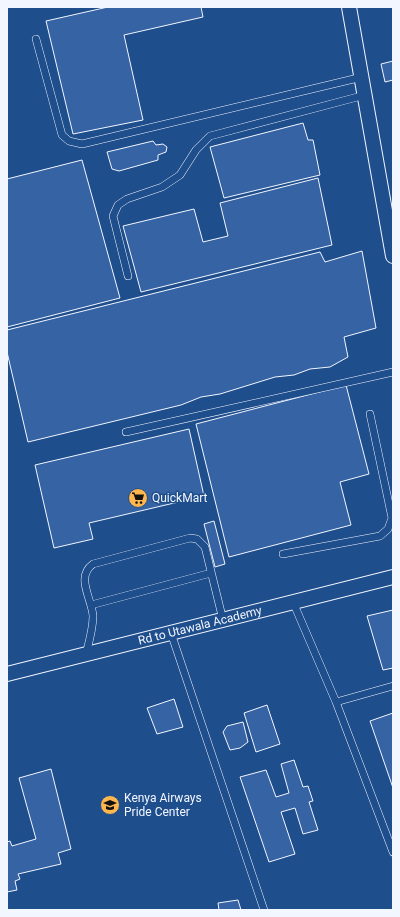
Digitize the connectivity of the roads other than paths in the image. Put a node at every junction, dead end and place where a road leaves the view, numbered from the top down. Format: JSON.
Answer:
{"nodes":[{"id":1,"x":349,"y":7,"type":"edge"},
{"id":2,"x":36,"y":39,"type":"dead end"},
{"id":3,"x":362,"y":78,"type":"junction"},
{"id":4,"x":365,"y":95,"type":"junction"},
{"id":5,"x":390,"y":225,"type":"edge"},
{"id":6,"x":393,"y":256,"type":"edge"},
{"id":7,"x":128,"y":276,"type":"dead end"},
{"id":8,"x":393,"y":372,"type":"edge"},
{"id":9,"x":370,"y":414,"type":"dead end"},
{"id":10,"x":126,"y":432,"type":"dead end"},
{"id":11,"x":391,"y":501,"type":"edge"},
{"id":12,"x":283,"y":554,"type":"dead end"},
{"id":13,"x":211,"y":573,"type":"junction"},
{"id":14,"x":393,"y":577,"type":"edge"},
{"id":15,"x":293,"y":602,"type":"junction"},
{"id":16,"x":91,"y":605,"type":"junction"},
{"id":17,"x":223,"y":620,"type":"junction"},
{"id":18,"x":171,"y":633,"type":"junction"},
{"id":19,"x":86,"y":654,"type":"junction"},
{"id":20,"x":7,"y":674,"type":"edge"},
{"id":21,"x":393,"y":686,"type":"edge"},
{"id":22,"x":336,"y":702,"type":"junction"},
{"id":23,"x":393,"y":852,"type":"edge"},
{"id":24,"x":264,"y":910,"type":"edge"}],
"edges":[{"from":1,"to":3,"type":"street"},
{"from":2,"to":3,"type":"lane"},
{"from":3,"to":4,"type":"street"},
{"from":4,"to":5,"type":"street"},
{"from":4,"to":7,"type":"lane"},
{"from":5,"to":6,"type":"street"},
{"from":8,"to":10,"type":"lane"},
{"from":9,"to":11,"type":"lane"},
{"from":11,"to":12,"type":"lane"},
{"from":13,"to":16,"type":"lane"},
{"from":13,"to":16,"type":"lane"},
{"from":13,"to":17,"type":"lane"},
{"from":14,"to":15,"type":"street","name":"Rd to Utawala Academy"},
{"from":15,"to":17,"type":"street","name":"Rd to Utawala Academy"},
{"from":15,"to":22,"type":"lane"},
{"from":16,"to":19,"type":"lane"},
{"from":17,"to":18,"type":"street","name":"Rd to Utawala Academy"},
{"from":18,"to":19,"type":"street","name":"Rd to Utawala Academy"},
{"from":18,"to":24,"type":"lane"},
{"from":19,"to":20,"type":"street","name":"Rd to Utawala Academy"},
{"from":21,"to":22,"type":"lane"},
{"from":22,"to":23,"type":"lane"}]}
